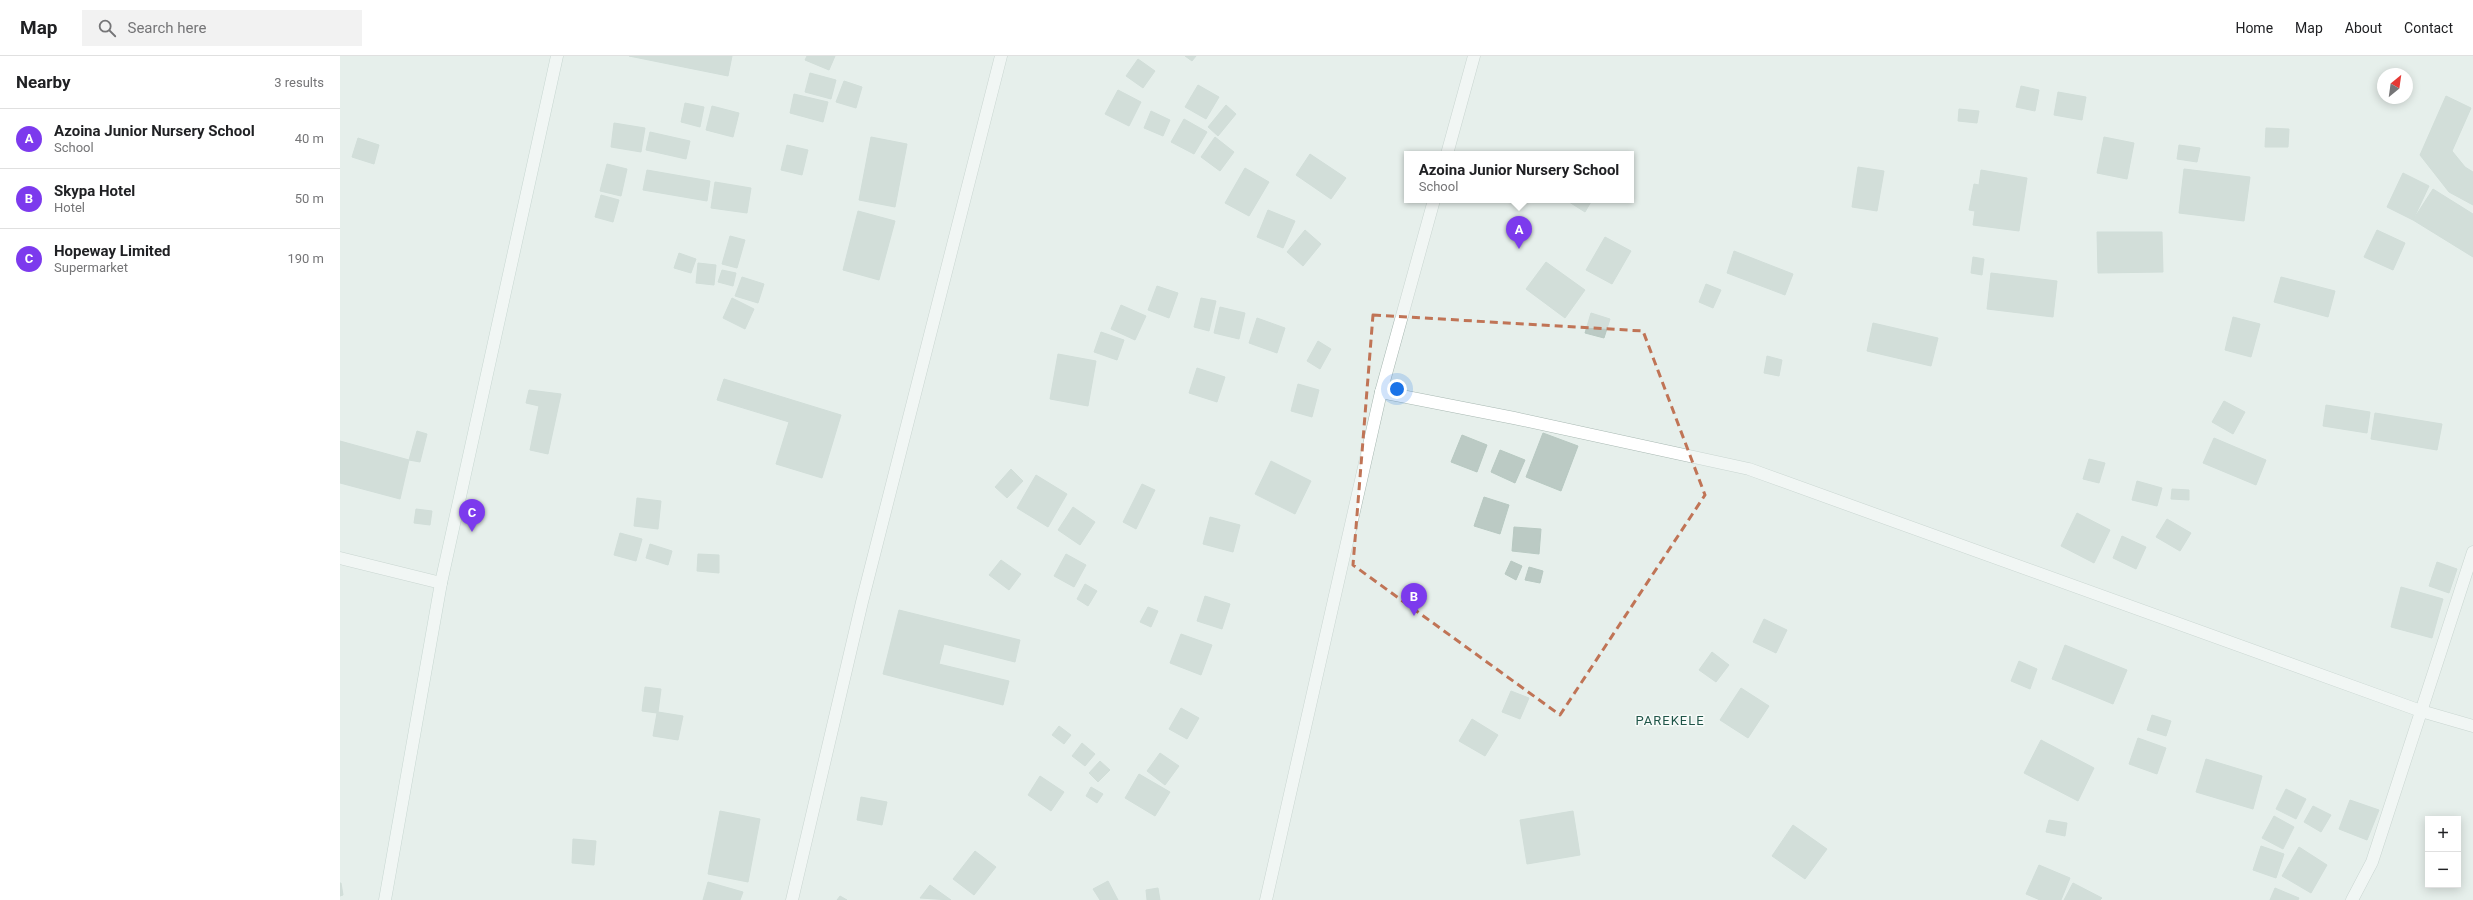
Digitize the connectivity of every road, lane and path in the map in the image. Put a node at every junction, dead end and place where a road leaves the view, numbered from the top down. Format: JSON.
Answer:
{"nodes":[{"id":1,"x":557,"y":56,"type":"edge"},
{"id":2,"x":1001,"y":56,"type":"edge"},
{"id":3,"x":1474,"y":56,"type":"edge"},
{"id":4,"x":1448,"y":151,"type":"edge"},
{"id":5,"x":1433,"y":203,"type":"edge"},
{"id":6,"x":1381,"y":392,"type":"junction"},
{"id":7,"x":2473,"y":552,"type":"edge"},
{"id":8,"x":340,"y":558,"type":"edge"},
{"id":9,"x":441,"y":583,"type":"junction"},
{"id":10,"x":2420,"y":711,"type":"junction"},
{"id":11,"x":2473,"y":726,"type":"edge"},
{"id":12,"x":385,"y":900,"type":"edge"},
{"id":13,"x":792,"y":900,"type":"edge"},
{"id":14,"x":1266,"y":900,"type":"edge"},
{"id":15,"x":2352,"y":900,"type":"edge"}],
"edges":[{"from":1,"to":9,"type":"street"},
{"from":2,"to":13,"type":"street"},
{"from":3,"to":4,"type":"street"},
{"from":5,"to":6,"type":"street"},
{"from":6,"to":10,"type":"street"},
{"from":6,"to":14,"type":"street"},
{"from":7,"to":10,"type":"street"},
{"from":8,"to":9,"type":"street"},
{"from":9,"to":12,"type":"street"},
{"from":10,"to":11,"type":"street"},
{"from":10,"to":15,"type":"street"}]}
